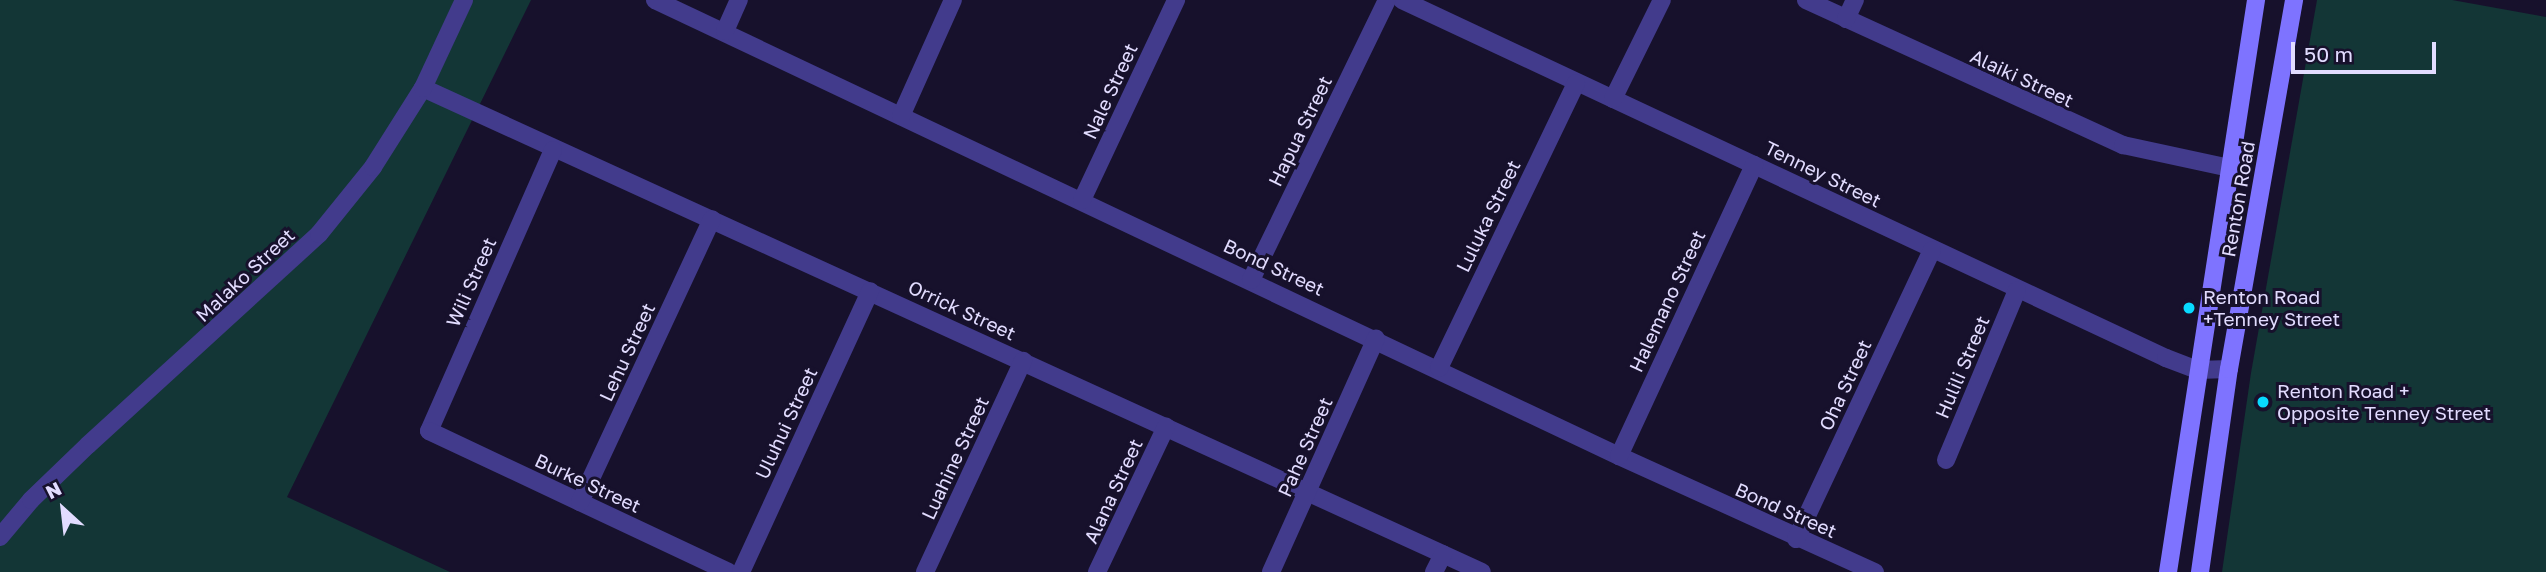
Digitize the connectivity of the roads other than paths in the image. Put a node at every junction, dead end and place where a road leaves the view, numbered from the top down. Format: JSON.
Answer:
{"nodes":[{"id":1,"x":464,"y":0,"type":"edge"},
{"id":2,"x":655,"y":0,"type":"edge"},
{"id":3,"x":739,"y":0,"type":"edge"},
{"id":4,"x":953,"y":0,"type":"edge"},
{"id":5,"x":1176,"y":0,"type":"edge"},
{"id":6,"x":1387,"y":0,"type":"edge"},
{"id":7,"x":1402,"y":0,"type":"edge"},
{"id":8,"x":1662,"y":0,"type":"edge"},
{"id":9,"x":1805,"y":0,"type":"edge"},
{"id":10,"x":1856,"y":0,"type":"edge"},
{"id":11,"x":2256,"y":0,"type":"edge"},
{"id":12,"x":2294,"y":0,"type":"edge"},
{"id":13,"x":1846,"y":19,"type":"junction"},
{"id":14,"x":725,"y":31,"type":"junction"},
{"id":15,"x":1576,"y":83,"type":"junction"},
{"id":16,"x":423,"y":88,"type":"junction"},
{"id":17,"x":1613,"y":99,"type":"junction"},
{"id":18,"x":901,"y":116,"type":"junction"},
{"id":19,"x":552,"y":150,"type":"junction"},
{"id":20,"x":1754,"y":164,"type":"junction"},
{"id":21,"x":2229,"y":168,"type":"junction"},
{"id":22,"x":1082,"y":200,"type":"junction"},
{"id":23,"x":712,"y":219,"type":"junction"},
{"id":24,"x":1932,"y":250,"type":"junction"},
{"id":25,"x":1251,"y":280,"type":"junction"},
{"id":26,"x":2017,"y":290,"type":"junction"},
{"id":27,"x":870,"y":291,"type":"junction"},
{"id":28,"x":1376,"y":338,"type":"junction"},
{"id":29,"x":1023,"y":361,"type":"junction"},
{"id":30,"x":1439,"y":368,"type":"junction"},
{"id":31,"x":2230,"y":369,"type":"junction"},
{"id":32,"x":2198,"y":370,"type":"junction"},
{"id":33,"x":1166,"y":427,"type":"junction"},
{"id":34,"x":429,"y":431,"type":"joint"},
{"id":35,"x":1619,"y":456,"type":"junction"},
{"id":36,"x":1946,"y":460,"type":"dead end"},
{"id":37,"x":1309,"y":492,"type":"junction"},
{"id":38,"x":580,"y":502,"type":"junction"},
{"id":39,"x":0,"y":537,"type":"edge"},
{"id":40,"x":1796,"y":539,"type":"junction"},
{"id":41,"x":1443,"y":554,"type":"junction"},
{"id":42,"x":729,"y":572,"type":"edge"},
{"id":43,"x":741,"y":572,"type":"edge"},
{"id":44,"x":925,"y":572,"type":"edge"},
{"id":45,"x":1097,"y":572,"type":"edge"},
{"id":46,"x":1271,"y":572,"type":"edge"},
{"id":47,"x":1434,"y":572,"type":"edge"},
{"id":48,"x":1482,"y":572,"type":"edge"},
{"id":49,"x":1875,"y":572,"type":"edge"},
{"id":50,"x":2168,"y":572,"type":"edge"},
{"id":51,"x":2200,"y":572,"type":"edge"}],
"edges":[{"from":1,"to":16,"type":"street","name":"Malako Street"},
{"from":2,"to":14,"type":"street","name":"Bond Street"},
{"from":3,"to":14,"type":"street"},
{"from":4,"to":18,"type":"street"},
{"from":5,"to":22,"type":"street","name":"Nale Street"},
{"from":6,"to":25,"type":"street","name":"Hapua Street"},
{"from":7,"to":15,"type":"street","name":"Tenney Street"},
{"from":8,"to":17,"type":"street"},
{"from":9,"to":13,"type":"street","name":"Alaiki Street"},
{"from":10,"to":13,"type":"street"},
{"from":11,"to":21,"type":"street","name":"Renton Road"},
{"from":12,"to":31,"type":"street","name":"Renton Road"},
{"from":13,"to":21,"type":"street","name":"Alaiki Street"},
{"from":14,"to":18,"type":"street","name":"Bond Street"},
{"from":15,"to":17,"type":"street","name":"Tenney Street"},
{"from":15,"to":30,"type":"street","name":"Luluka Street"},
{"from":16,"to":19,"type":"street","name":"Orrick Street"},
{"from":16,"to":39,"type":"street","name":"Malako Street"},
{"from":17,"to":20,"type":"street","name":"Tenney Street"},
{"from":18,"to":22,"type":"street","name":"Bond Street"},
{"from":19,"to":23,"type":"street","name":"Orrick Street"},
{"from":19,"to":34,"type":"street","name":"Wili Street"},
{"from":20,"to":24,"type":"street","name":"Tenney Street"},
{"from":20,"to":35,"type":"street","name":"Halemano Street"},
{"from":21,"to":32,"type":"street","name":"Renton Road"},
{"from":22,"to":25,"type":"street","name":"Bond Street"},
{"from":23,"to":27,"type":"street","name":"Orrick Street"},
{"from":23,"to":38,"type":"street","name":"Lehu Street"},
{"from":24,"to":26,"type":"street","name":"Tenney Street"},
{"from":24,"to":40,"type":"street","name":"Oha Street"},
{"from":25,"to":28,"type":"street","name":"Bond Street"},
{"from":26,"to":32,"type":"street","name":"Tenney Street"},
{"from":26,"to":36,"type":"street","name":"Hulili Street"},
{"from":27,"to":29,"type":"street","name":"Orrick Street"},
{"from":27,"to":43,"type":"street","name":"Uluhui Street"},
{"from":28,"to":30,"type":"street","name":"Bond Street"},
{"from":28,"to":37,"type":"street","name":"Pahe Street"},
{"from":29,"to":33,"type":"street","name":"Orrick Street"},
{"from":29,"to":44,"type":"street","name":"Luahine Street"},
{"from":30,"to":35,"type":"street","name":"Bond Street"},
{"from":31,"to":32,"type":"street","name":"Tenney Street"},
{"from":31,"to":51,"type":"street","name":"Renton Road"},
{"from":32,"to":50,"type":"street","name":"Renton Road"},
{"from":33,"to":37,"type":"street","name":"Orrick Street"},
{"from":33,"to":45,"type":"street","name":"Alana Street"},
{"from":34,"to":38,"type":"street","name":"Burke Street"},
{"from":35,"to":40,"type":"street","name":"Bond Street"},
{"from":37,"to":41,"type":"street","name":"Orrick Street"},
{"from":37,"to":46,"type":"street","name":"Pahe Street"},
{"from":38,"to":42,"type":"street","name":"Burke Street"},
{"from":40,"to":49,"type":"street","name":"Bond Street"},
{"from":41,"to":47,"type":"street"},
{"from":41,"to":48,"type":"street","name":"Orrick Street"}]}
